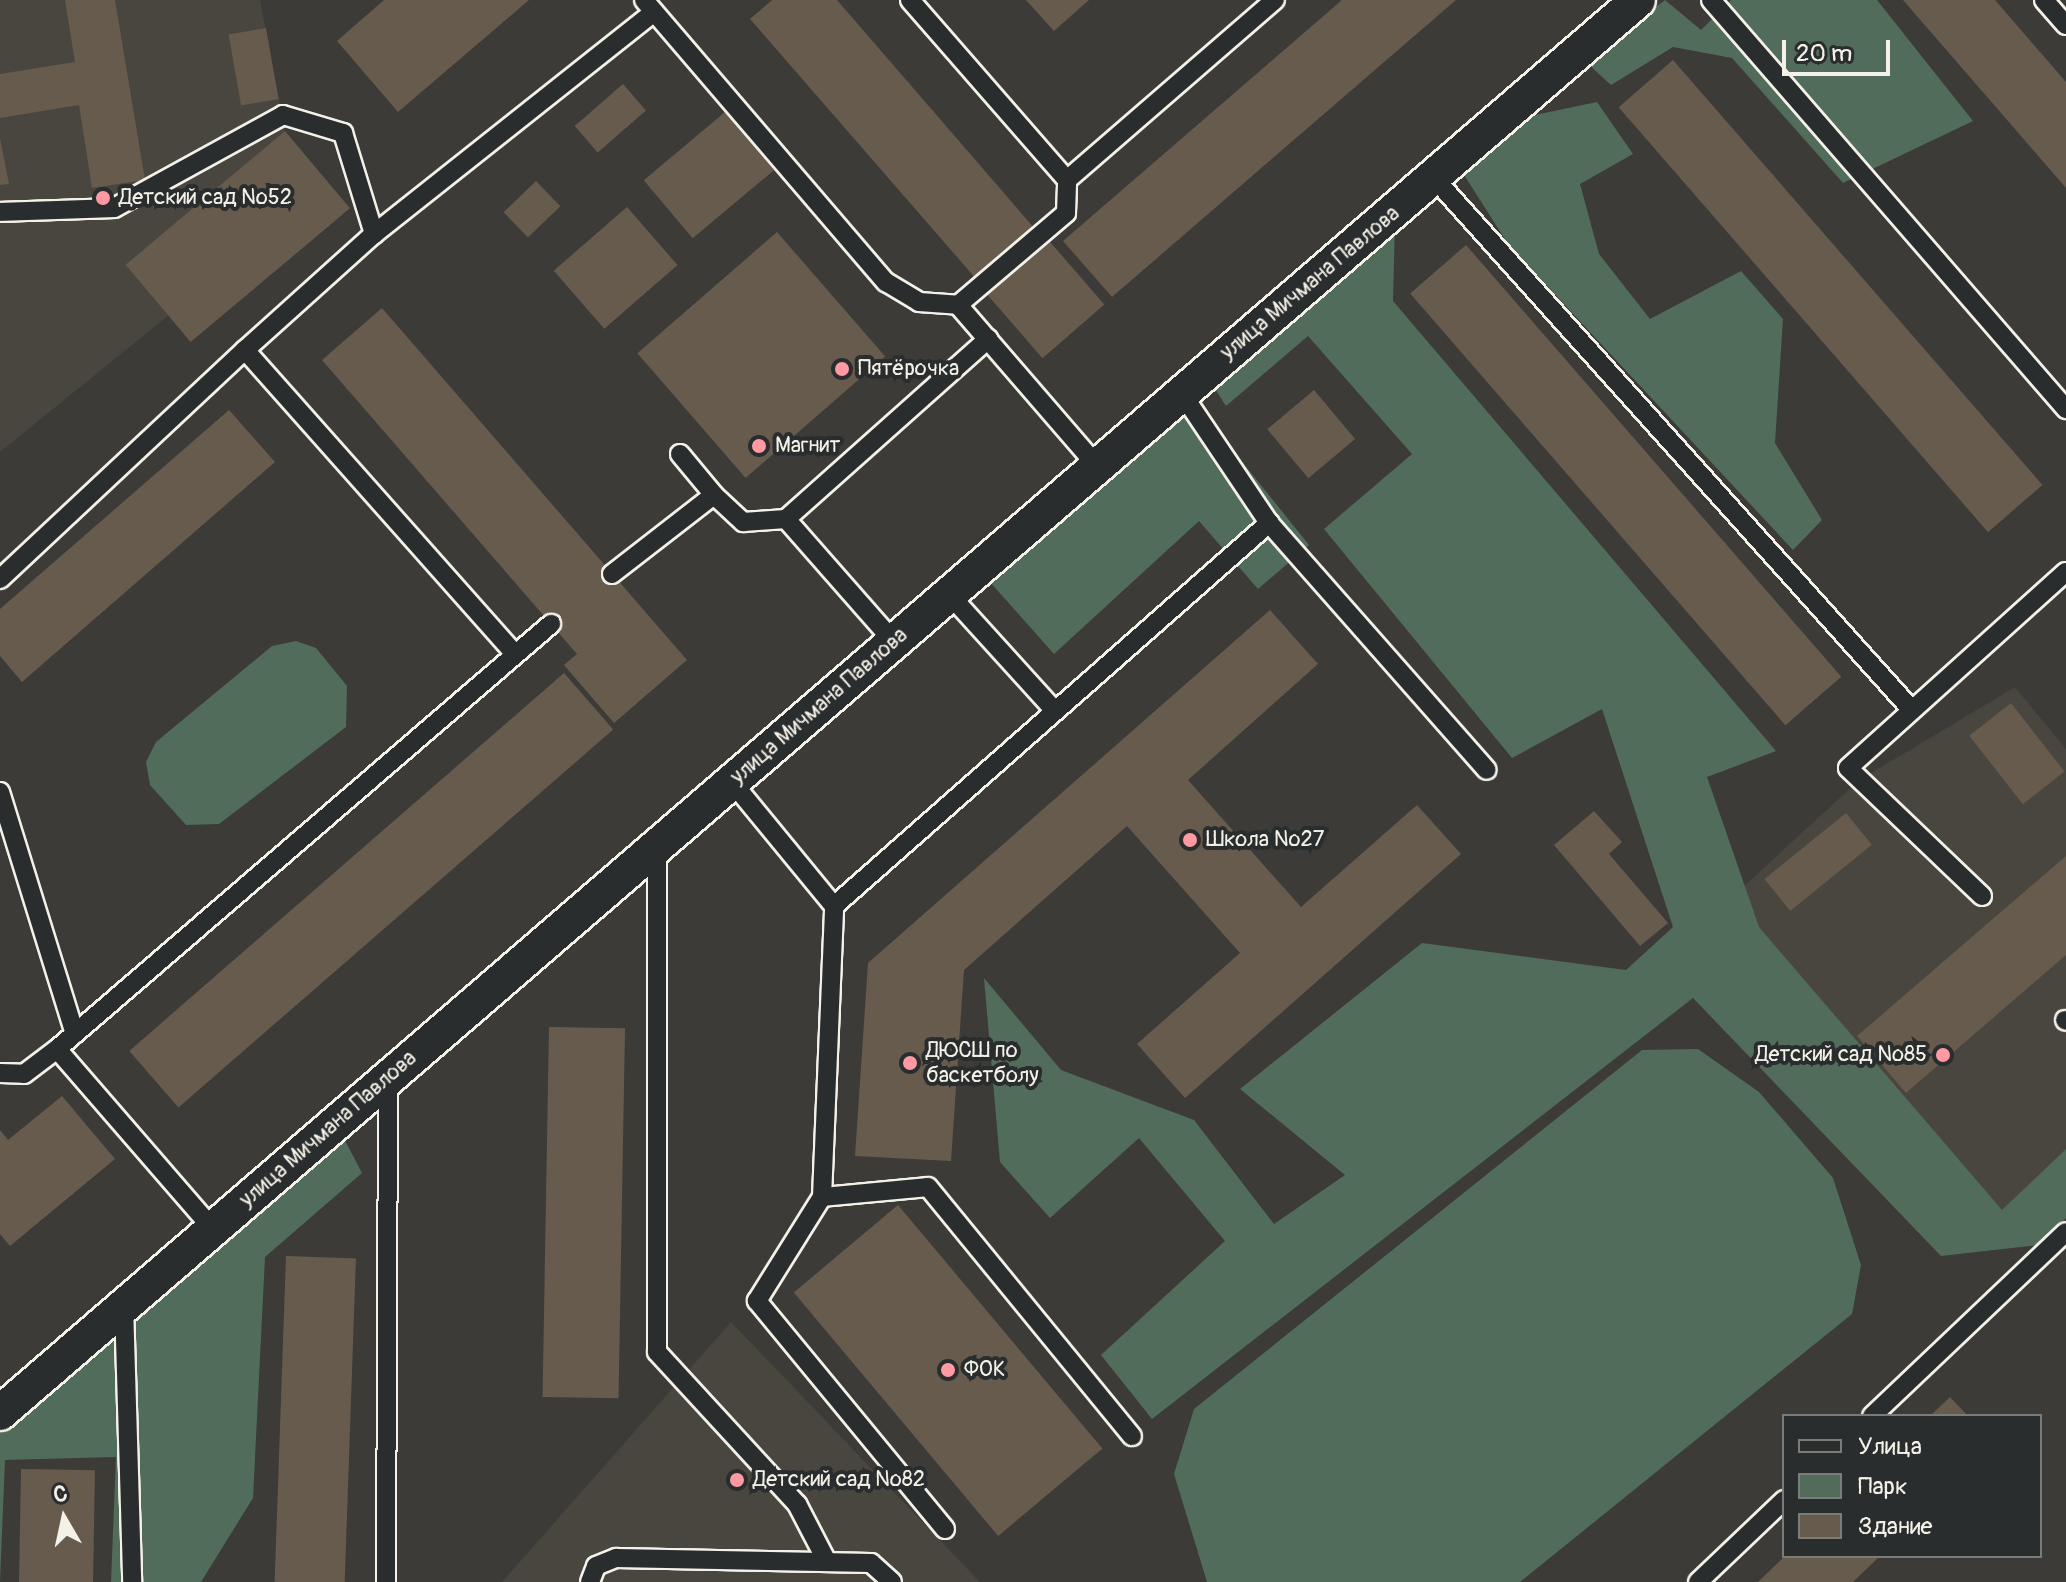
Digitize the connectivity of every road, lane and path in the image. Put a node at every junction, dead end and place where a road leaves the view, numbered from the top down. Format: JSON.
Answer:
{"nodes":[{"id":1,"x":910,"y":0,"type":"edge"},
{"id":2,"x":1275,"y":0,"type":"edge"},
{"id":3,"x":1638,"y":0,"type":"edge"},
{"id":4,"x":1711,"y":0,"type":"edge"},
{"id":5,"x":2044,"y":0,"type":"edge"},
{"id":6,"x":649,"y":6,"type":"edge"},
{"id":7,"x":2066,"y":25,"type":"edge"},
{"id":8,"x":1434,"y":178,"type":"junction"},
{"id":9,"x":1067,"y":180,"type":"junction"},
{"id":10,"x":0,"y":212,"type":"edge"},
{"id":11,"x":374,"y":234,"type":"junction"},
{"id":12,"x":958,"y":305,"type":"junction"},
{"id":13,"x":988,"y":339,"type":"junction"},
{"id":14,"x":245,"y":350,"type":"junction"},
{"id":15,"x":1181,"y":392,"type":"junction"},
{"id":16,"x":2066,"y":409,"type":"edge"},
{"id":17,"x":680,"y":454,"type":"dead end"},
{"id":18,"x":1097,"y":466,"type":"junction"},
{"id":19,"x":714,"y":495,"type":"junction"},
{"id":20,"x":786,"y":519,"type":"junction"},
{"id":21,"x":1269,"y":523,"type":"junction"},
{"id":22,"x":2066,"y":572,"type":"edge"},
{"id":23,"x":612,"y":574,"type":"dead end"},
{"id":24,"x":0,"y":579,"type":"edge"},
{"id":25,"x":949,"y":594,"type":"junction"},
{"id":26,"x":551,"y":624,"type":"dead end"},
{"id":27,"x":894,"y":642,"type":"junction"},
{"id":28,"x":514,"y":653,"type":"junction"},
{"id":29,"x":1910,"y":708,"type":"junction"},
{"id":30,"x":1054,"y":710,"type":"junction"},
{"id":31,"x":1487,"y":770,"type":"dead end"},
{"id":32,"x":732,"y":782,"type":"junction"},
{"id":33,"x":0,"y":792,"type":"edge"},
{"id":34,"x":657,"y":846,"type":"junction"},
{"id":35,"x":1982,"y":896,"type":"dead end"},
{"id":36,"x":834,"y":906,"type":"junction"},
{"id":37,"x":75,"y":1034,"type":"junction"},
{"id":38,"x":57,"y":1049,"type":"junction"},
{"id":39,"x":0,"y":1073,"type":"edge"},
{"id":40,"x":388,"y":1078,"type":"junction"},
{"id":41,"x":822,"y":1197,"type":"junction"},
{"id":42,"x":213,"y":1229,"type":"junction"},
{"id":43,"x":2066,"y":1232,"type":"edge"},
{"id":44,"x":124,"y":1305,"type":"junction"},
{"id":45,"x":0,"y":1413,"type":"edge"},
{"id":46,"x":1874,"y":1414,"type":"edge"},
{"id":47,"x":1132,"y":1436,"type":"dead end"},
{"id":48,"x":1782,"y":1502,"type":"edge"},
{"id":49,"x":945,"y":1529,"type":"dead end"},
{"id":50,"x":826,"y":1560,"type":"junction"},
{"id":51,"x":132,"y":1582,"type":"edge"},
{"id":52,"x":386,"y":1582,"type":"edge"},
{"id":53,"x":590,"y":1582,"type":"edge"},
{"id":54,"x":892,"y":1582,"type":"edge"},
{"id":55,"x":1698,"y":1582,"type":"edge"}],
"edges":[{"from":1,"to":9,"type":"lane"},
{"from":2,"to":9,"type":"lane"},
{"from":3,"to":8,"type":"street","name":"улица Мичмана Павлова"},
{"from":4,"to":16,"type":"lane"},
{"from":5,"to":7,"type":"lane"},
{"from":6,"to":11,"type":"lane"},
{"from":6,"to":12,"type":"lane"},
{"from":8,"to":15,"type":"street","name":"улица Мичмана Павлова"},
{"from":8,"to":29,"type":"lane"},
{"from":9,"to":12,"type":"lane"},
{"from":10,"to":11,"type":"lane"},
{"from":11,"to":14,"type":"lane"},
{"from":12,"to":13,"type":"lane"},
{"from":13,"to":18,"type":"lane"},
{"from":13,"to":20,"type":"lane"},
{"from":14,"to":24,"type":"lane"},
{"from":14,"to":28,"type":"lane"},
{"from":15,"to":18,"type":"street","name":"улица Мичмана Павлова"},
{"from":15,"to":21,"type":"lane"},
{"from":17,"to":19,"type":"lane"},
{"from":18,"to":25,"type":"street","name":"улица Мичмана Павлова"},
{"from":19,"to":20,"type":"lane"},
{"from":19,"to":23,"type":"lane"},
{"from":20,"to":27,"type":"lane"},
{"from":21,"to":30,"type":"lane"},
{"from":21,"to":31,"type":"lane"},
{"from":22,"to":29,"type":"lane"},
{"from":25,"to":27,"type":"street","name":"улица Мичмана Павлова"},
{"from":25,"to":30,"type":"lane"},
{"from":26,"to":28,"type":"lane"},
{"from":27,"to":32,"type":"street","name":"улица Мичмана Павлова"},
{"from":28,"to":37,"type":"lane"},
{"from":29,"to":35,"type":"lane"},
{"from":30,"to":36,"type":"lane"},
{"from":32,"to":34,"type":"street","name":"улица Мичмана Павлова"},
{"from":32,"to":36,"type":"lane"},
{"from":33,"to":37,"type":"lane"},
{"from":34,"to":40,"type":"street","name":"улица Мичмана Павлова"},
{"from":34,"to":50,"type":"lane"},
{"from":36,"to":41,"type":"lane"},
{"from":37,"to":38,"type":"lane"},
{"from":38,"to":39,"type":"lane"},
{"from":38,"to":42,"type":"lane"},
{"from":40,"to":42,"type":"street","name":"улица Мичмана Павлова"},
{"from":40,"to":52,"type":"lane"},
{"from":41,"to":47,"type":"lane"},
{"from":41,"to":49,"type":"lane"},
{"from":42,"to":44,"type":"street","name":"улица Мичмана Павлова"},
{"from":43,"to":46,"type":"lane"},
{"from":44,"to":45,"type":"street","name":"улица Мичмана Павлова"},
{"from":44,"to":51,"type":"lane"},
{"from":48,"to":55,"type":"lane"},
{"from":50,"to":53,"type":"lane"},
{"from":50,"to":54,"type":"lane"}]}
